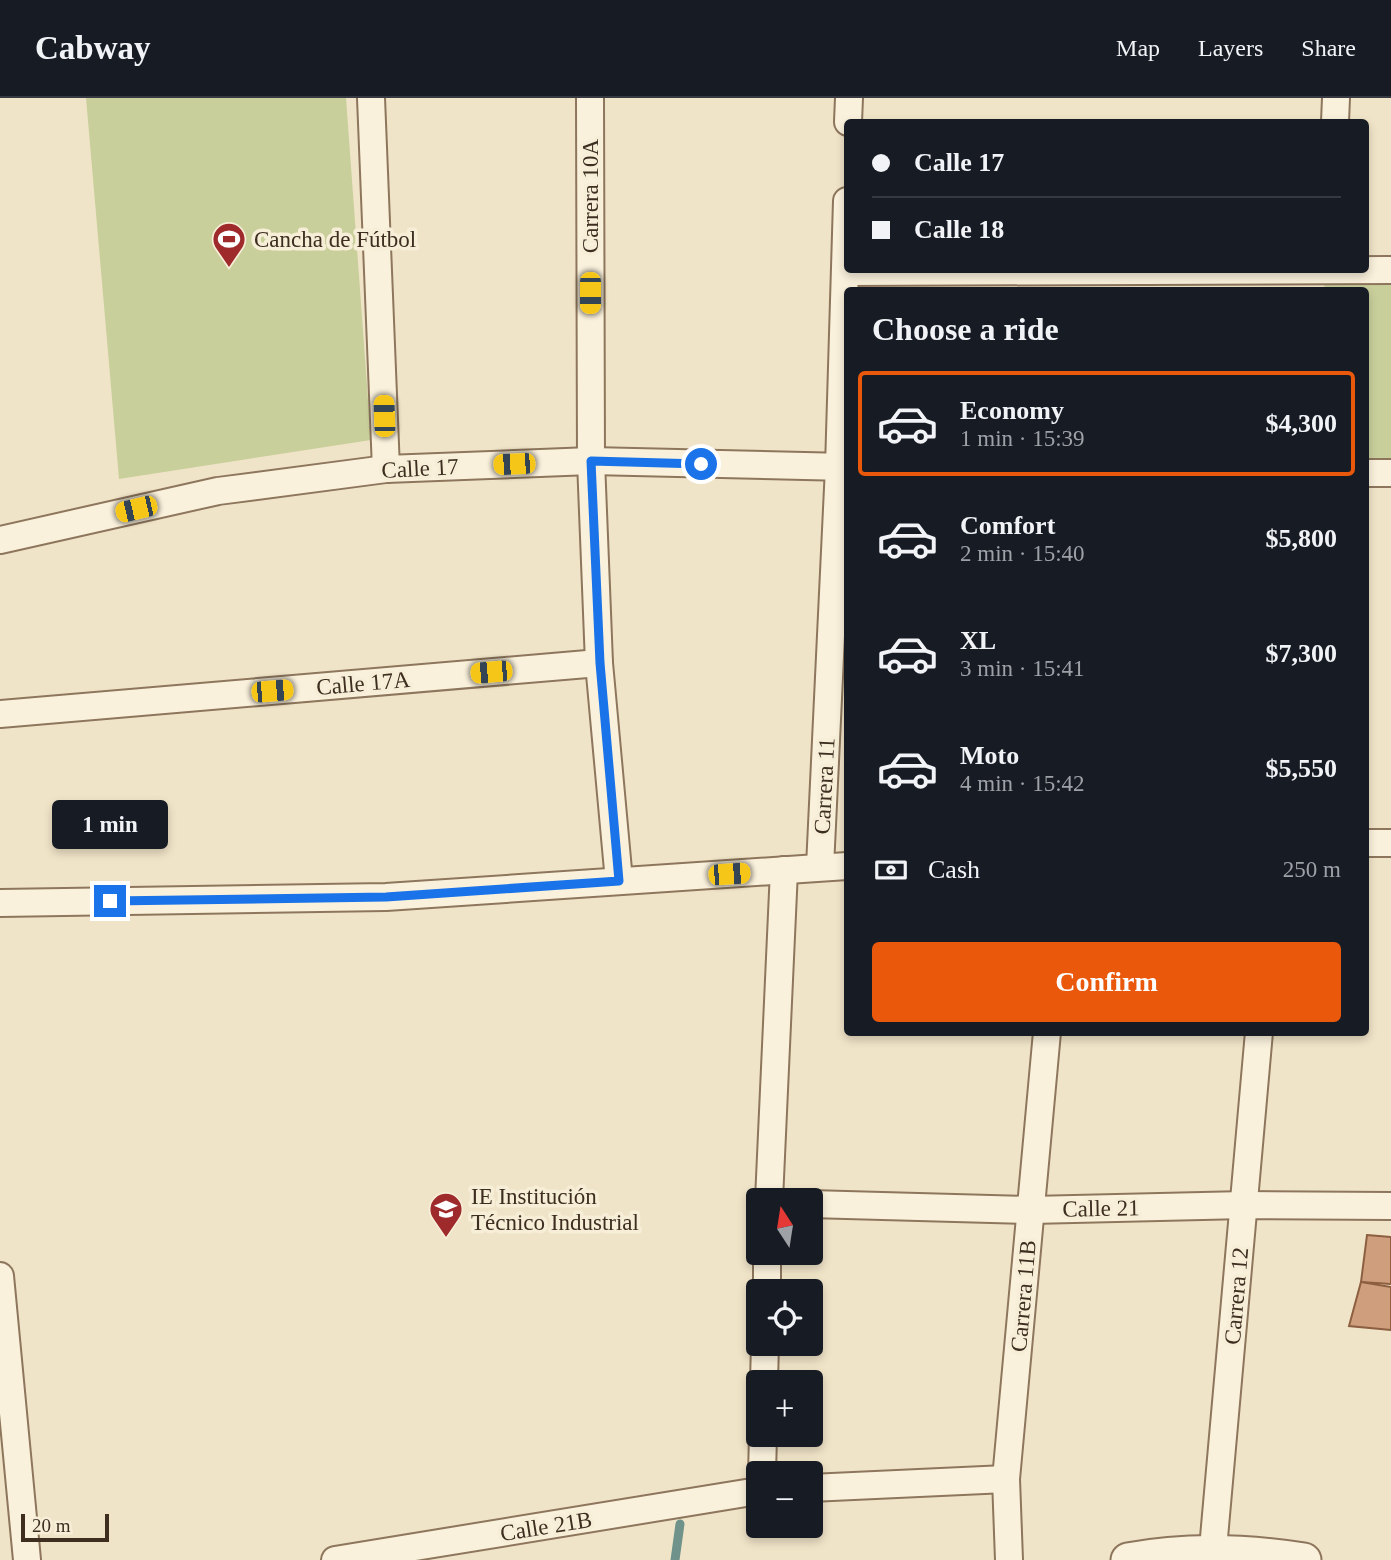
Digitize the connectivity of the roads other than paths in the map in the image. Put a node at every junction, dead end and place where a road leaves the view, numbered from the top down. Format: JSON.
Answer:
{"nodes":[{"id":1,"x":372,"y":98,"type":"edge"},
{"id":2,"x":590,"y":98,"type":"edge"},
{"id":3,"x":849,"y":98,"type":"edge"},
{"id":4,"x":1336,"y":98,"type":"edge"},
{"id":5,"x":848,"y":119,"type":"edge"},
{"id":6,"x":1335,"y":119,"type":"edge"},
{"id":7,"x":1391,"y":270,"type":"edge"},
{"id":8,"x":1369,"y":272,"type":"edge"},
{"id":9,"x":942,"y":273,"type":"edge"},
{"id":10,"x":1363,"y":273,"type":"edge"},
{"id":11,"x":1325,"y":277,"type":"edge"},
{"id":12,"x":844,"y":402,"type":"edge"},
{"id":13,"x":591,"y":461,"type":"junction"},
{"id":14,"x":843,"y":467,"type":"edge"},
{"id":15,"x":386,"y":469,"type":"junction"},
{"id":16,"x":1369,"y":473,"type":"edge"},
{"id":17,"x":1391,"y":473,"type":"edge"},
{"id":18,"x":0,"y":540,"type":"edge"},
{"id":19,"x":600,"y":663,"type":"junction"},
{"id":20,"x":0,"y":714,"type":"edge"},
{"id":21,"x":1391,"y":843,"type":"edge"},
{"id":22,"x":1369,"y":844,"type":"edge"},
{"id":23,"x":844,"y":866,"type":"edge"},
{"id":24,"x":820,"y":867,"type":"junction"},
{"id":25,"x":784,"y":870,"type":"junction"},
{"id":26,"x":619,"y":881,"type":"junction"},
{"id":27,"x":0,"y":903,"type":"edge"},
{"id":28,"x":1047,"y":1036,"type":"edge"},
{"id":29,"x":1259,"y":1036,"type":"edge"},
{"id":30,"x":770,"y":1188,"type":"edge"},
{"id":31,"x":823,"y":1204,"type":"edge"},
{"id":32,"x":1245,"y":1205,"type":"junction"},
{"id":33,"x":1391,"y":1206,"type":"edge"},
{"id":34,"x":1031,"y":1210,"type":"junction"},
{"id":35,"x":0,"y":1276,"type":"edge"},
{"id":36,"x":5,"y":1390,"type":"edge"},
{"id":37,"x":1006,"y":1479,"type":"junction"},
{"id":38,"x":823,"y":1487,"type":"edge"},
{"id":39,"x":746,"y":1493,"type":"edge"},
{"id":40,"x":1212,"y":1556,"type":"edge"},
{"id":41,"x":27,"y":1560,"type":"edge"},
{"id":42,"x":335,"y":1560,"type":"edge"},
{"id":43,"x":1009,"y":1560,"type":"edge"},
{"id":44,"x":1128,"y":1560,"type":"edge"},
{"id":45,"x":1304,"y":1560,"type":"edge"}],
"edges":[{"from":1,"to":15,"type":"street"},
{"from":2,"to":13,"type":"street","name":"Carrera 10A"},
{"from":3,"to":5,"type":"street"},
{"from":4,"to":6,"type":"street"},
{"from":7,"to":8,"type":"street"},
{"from":9,"to":11,"type":"street"},
{"from":10,"to":11,"type":"street"},
{"from":12,"to":14,"type":"street","name":"Carrera 11"},
{"from":13,"to":14,"type":"street","name":"Calle 17"},
{"from":13,"to":15,"type":"street","name":"Calle 17"},
{"from":13,"to":19,"type":"street","name":"Carrera 10A"},
{"from":14,"to":24,"type":"street","name":"Carrera 11"},
{"from":15,"to":18,"type":"street","name":"Calle 17"},
{"from":16,"to":17,"type":"street"},
{"from":19,"to":20,"type":"street","name":"Calle 17A"},
{"from":19,"to":26,"type":"street","name":"Carrera 10A"},
{"from":21,"to":22,"type":"street"},
{"from":23,"to":24,"type":"street"},
{"from":24,"to":25,"type":"street"},
{"from":25,"to":26,"type":"street"},
{"from":25,"to":30,"type":"street"},
{"from":26,"to":27,"type":"street"},
{"from":28,"to":34,"type":"street","name":"Carrera 11B"},
{"from":29,"to":32,"type":"street","name":"Carrera 12"},
{"from":31,"to":34,"type":"street","name":"Calle 21"},
{"from":32,"to":33,"type":"street","name":"Calle 21"},
{"from":32,"to":34,"type":"street","name":"Calle 21"},
{"from":32,"to":40,"type":"street","name":"Carrera 12"},
{"from":34,"to":37,"type":"street","name":"Carrera 11B"},
{"from":35,"to":36,"type":"street"},
{"from":36,"to":41,"type":"street"},
{"from":37,"to":38,"type":"street"},
{"from":37,"to":43,"type":"street","name":"Carrera 11B"},
{"from":39,"to":42,"type":"street","name":"Calle 21B"},
{"from":40,"to":44,"type":"street"},
{"from":40,"to":45,"type":"street"}]}
